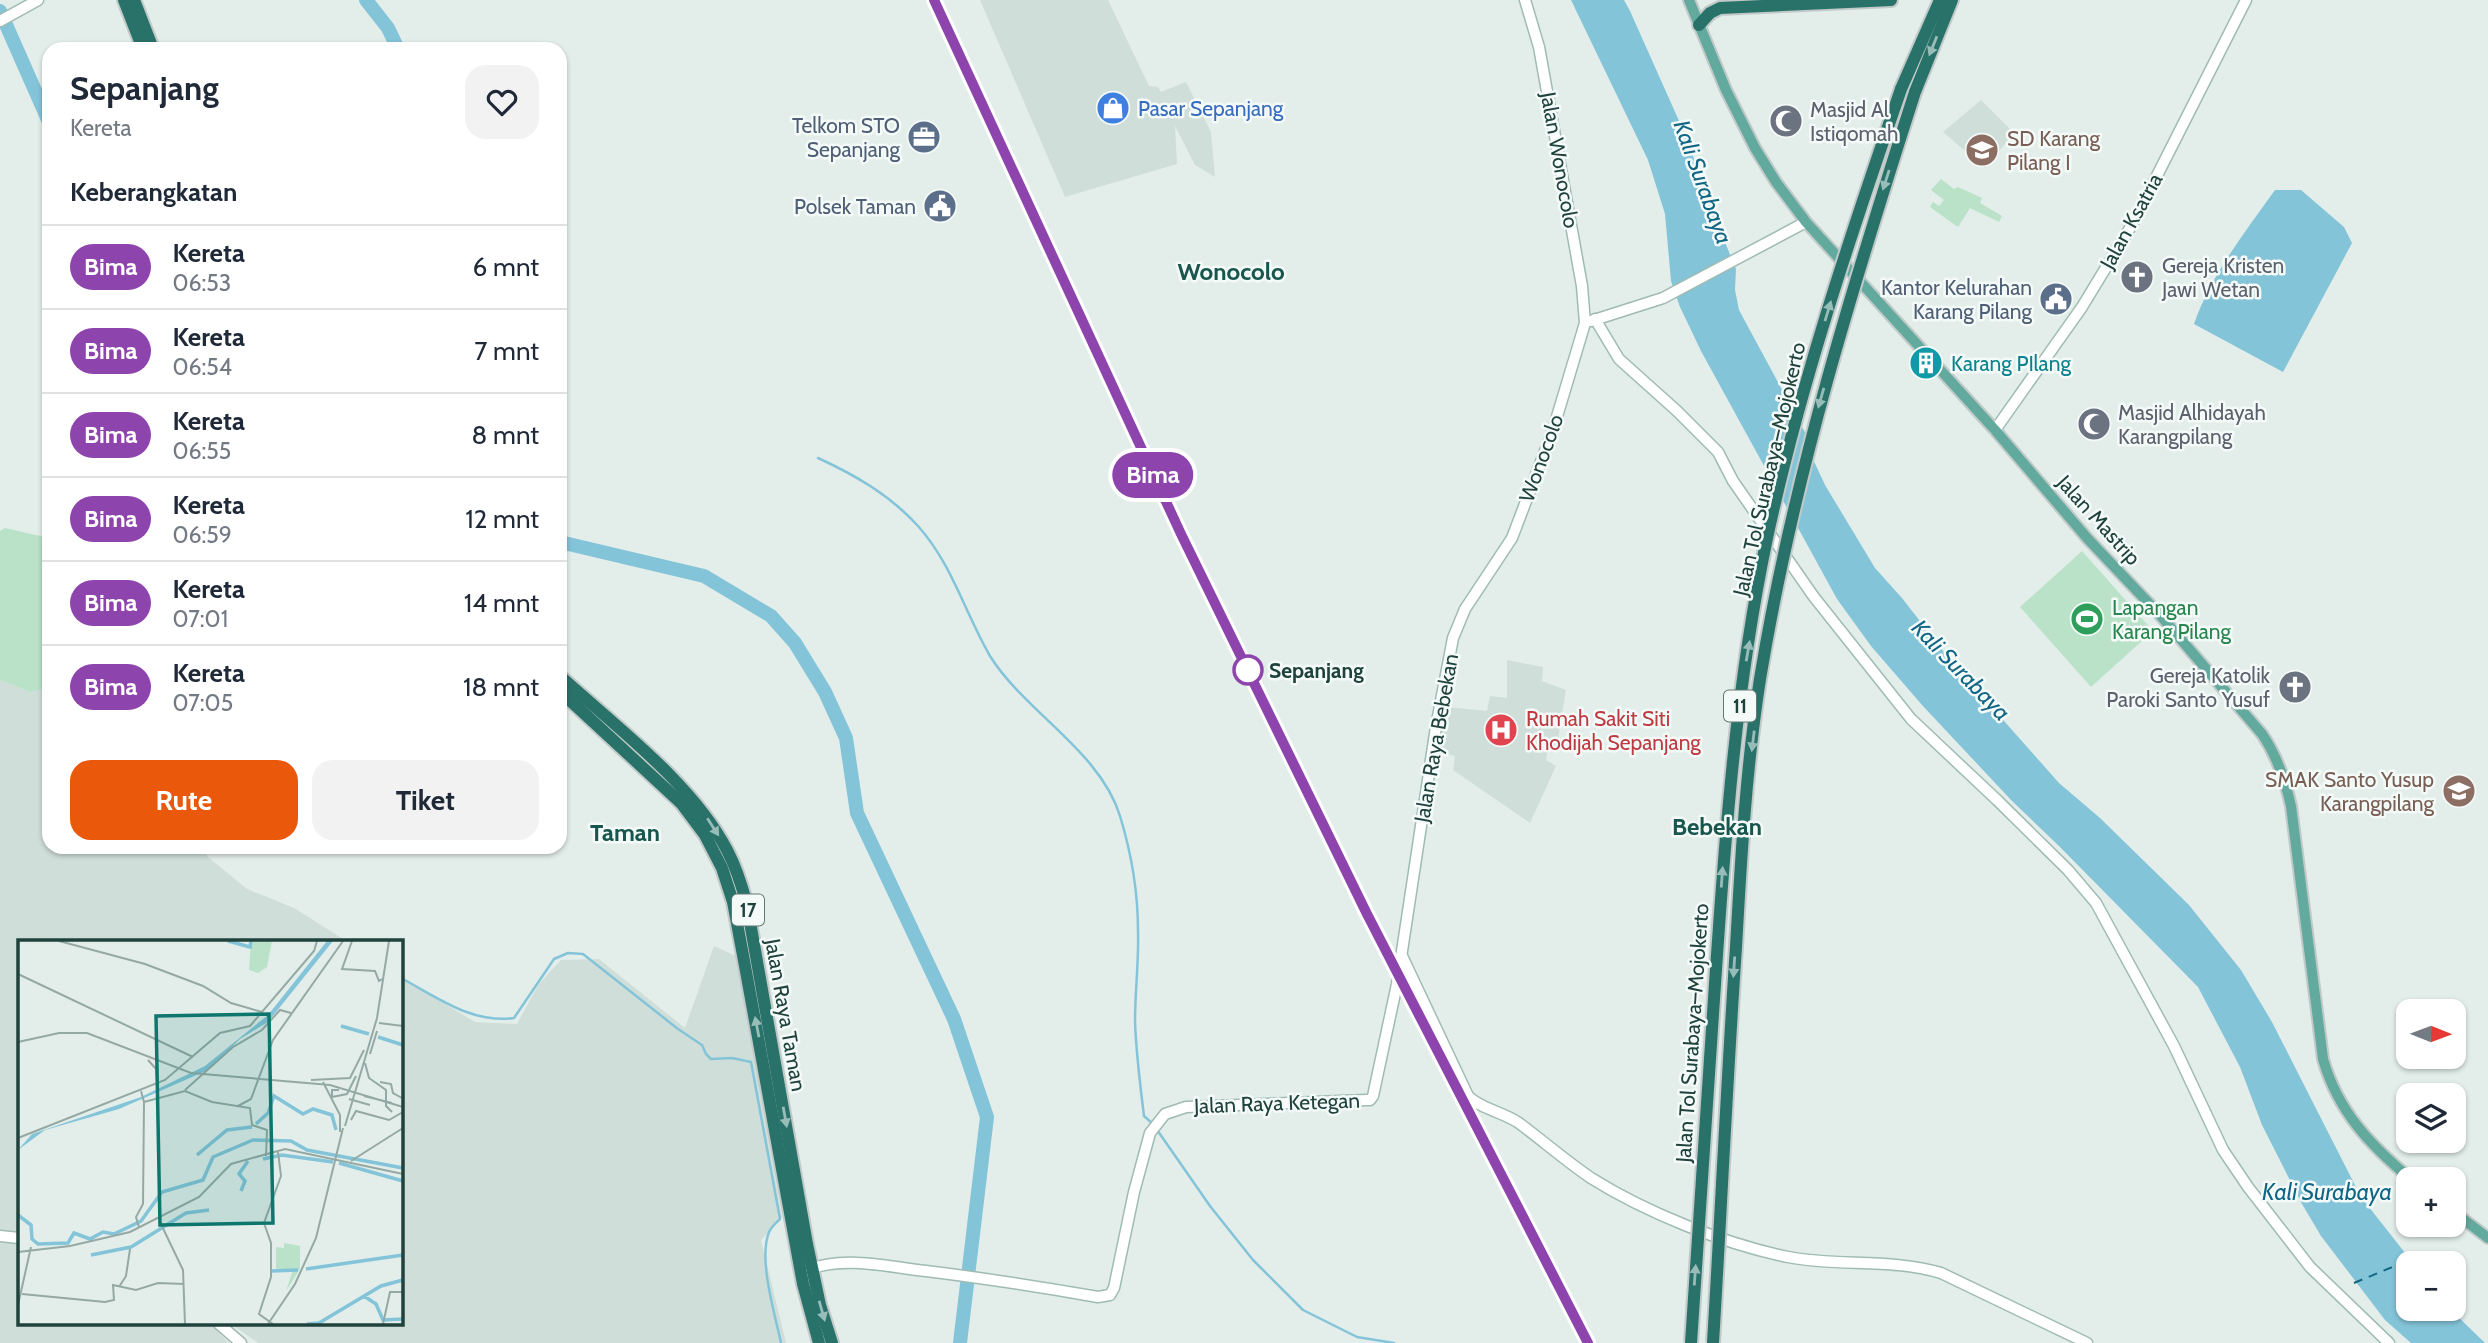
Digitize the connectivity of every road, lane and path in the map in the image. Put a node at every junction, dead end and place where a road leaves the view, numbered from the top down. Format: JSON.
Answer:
{"nodes":[{"id":1,"x":38,"y":0,"type":"edge"},
{"id":2,"x":124,"y":0,"type":"edge"},
{"id":3,"x":134,"y":0,"type":"edge"},
{"id":4,"x":1525,"y":0,"type":"edge"},
{"id":5,"x":1689,"y":0,"type":"edge"},
{"id":6,"x":1891,"y":0,"type":"edge"},
{"id":7,"x":1940,"y":0,"type":"edge"},
{"id":8,"x":1952,"y":0,"type":"edge"},
{"id":9,"x":2246,"y":0,"type":"edge"},
{"id":10,"x":3,"y":19,"type":"edge"},
{"id":11,"x":1699,"y":25,"type":"junction"},
{"id":12,"x":140,"y":42,"type":"edge"},
{"id":13,"x":150,"y":42,"type":"edge"},
{"id":14,"x":1908,"y":90,"type":"junction"},
{"id":15,"x":1806,"y":222,"type":"junction"},
{"id":16,"x":1590,"y":321,"type":"junction"},
{"id":17,"x":1995,"y":430,"type":"junction"},
{"id":18,"x":1480,"y":587,"type":"joint"},
{"id":19,"x":567,"y":683,"type":"edge"},
{"id":20,"x":567,"y":697,"type":"edge"},
{"id":21,"x":1402,"y":954,"type":"junction"},
{"id":22,"x":2398,"y":1167,"type":"edge"},
{"id":23,"x":797,"y":1219,"type":"junction"},
{"id":24,"x":2466,"y":1221,"type":"edge"},
{"id":25,"x":0,"y":1236,"type":"edge"},
{"id":26,"x":18,"y":1238,"type":"edge"},
{"id":27,"x":2488,"y":1238,"type":"edge"},
{"id":28,"x":807,"y":1276,"type":"junction"},
{"id":29,"x":221,"y":1326,"type":"edge"},
{"id":30,"x":241,"y":1343,"type":"edge"},
{"id":31,"x":819,"y":1343,"type":"edge"},
{"id":32,"x":832,"y":1343,"type":"edge"},
{"id":33,"x":1691,"y":1343,"type":"edge"},
{"id":34,"x":1713,"y":1343,"type":"edge"},
{"id":35,"x":2087,"y":1343,"type":"edge"},
{"id":36,"x":2389,"y":1343,"type":"edge"}],
"edges":[{"from":1,"to":10,"type":"main road"},
{"from":2,"to":12,"type":"highway"},
{"from":3,"to":13,"type":"highway"},
{"from":4,"to":16,"type":"main road","name":"Jalan Wonocolo"},
{"from":5,"to":11,"type":"main road","name":"Jalan Mastrip"},
{"from":6,"to":11,"type":"highway"},
{"from":7,"to":14,"type":"highway","name":"Jalan Tol Surabaya–Mojokerto","number":"11"},
{"from":8,"to":14,"type":"highway","name":"Jalan Tol Surabaya–Mojokerto","number":"11","one_way":true},
{"from":9,"to":17,"type":"main road","name":"Jalan Ksatria"},
{"from":11,"to":15,"type":"main road","name":"Jalan Mastrip"},
{"from":33,"to":14,"type":"highway","name":"Jalan Tol Surabaya–Mojokerto","number":"11","one_way":true,"bridge":true},
{"from":14,"to":34,"type":"highway","name":"Jalan Tol Surabaya–Mojokerto","number":"11","one_way":true,"bridge":true},
{"from":15,"to":16,"type":"main road"},
{"from":15,"to":17,"type":"main road","name":"Jalan Mastrip"},
{"from":16,"to":18,"type":"main road","name":"Wonocolo"},
{"from":16,"to":36,"type":"main road"},
{"from":17,"to":22,"type":"main road","name":"Jalan Mastrip"},
{"from":18,"to":21,"type":"main road","name":"Jalan Raya Bebekan"},
{"from":19,"to":23,"type":"highway","name":"Jalan Raya Taman","number":"17","one_way":true},
{"from":23,"to":20,"type":"highway","name":"Jalan Raya Taman","number":"17","one_way":true},
{"from":21,"to":28,"type":"main road","name":"Jalan Raya Ketegan"},
{"from":21,"to":35,"type":"main road"},
{"from":23,"to":28,"type":"highway","name":"Jalan Raya Taman","number":"17"},
{"from":24,"to":27,"type":"main road"},
{"from":25,"to":26,"type":"main road"},
{"from":28,"to":31,"type":"highway","name":"Jalan Raya Taman","number":"17"},
{"from":28,"to":32,"type":"highway","name":"Jalan Raya Taman","number":"17","one_way":true},
{"from":29,"to":30,"type":"main road"}]}
